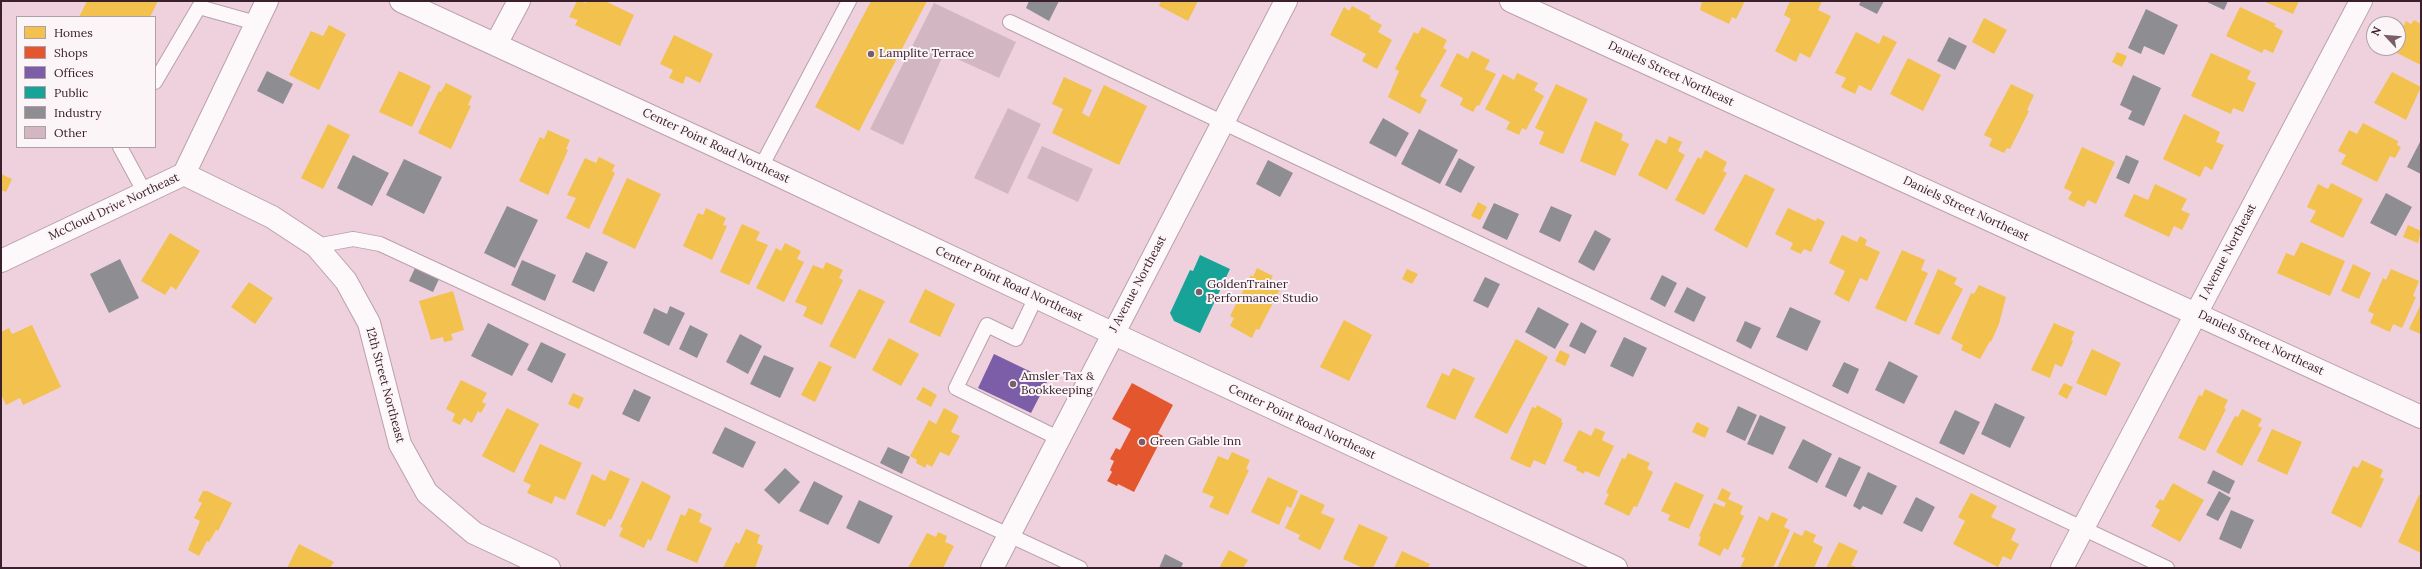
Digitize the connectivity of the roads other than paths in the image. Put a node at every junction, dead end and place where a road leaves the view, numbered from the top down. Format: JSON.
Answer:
{"nodes":[{"id":1,"x":267,"y":1,"type":"edge"},
{"id":2,"x":401,"y":1,"type":"edge"},
{"id":3,"x":519,"y":1,"type":"edge"},
{"id":4,"x":849,"y":1,"type":"edge"},
{"id":5,"x":1286,"y":1,"type":"edge"},
{"id":6,"x":1511,"y":1,"type":"edge"},
{"id":7,"x":2360,"y":1,"type":"edge"},
{"id":8,"x":1010,"y":22,"type":"dead end"},
{"id":9,"x":256,"y":23,"type":"junction"},
{"id":10,"x":496,"y":44,"type":"junction"},
{"id":11,"x":156,"y":80,"type":"edge"},
{"id":12,"x":1222,"y":122,"type":"junction"},
{"id":13,"x":121,"y":148,"type":"edge"},
{"id":14,"x":761,"y":167,"type":"junction"},
{"id":15,"x":184,"y":174,"type":"junction"},
{"id":16,"x":145,"y":193,"type":"junction"},
{"id":17,"x":316,"y":246,"type":"junction"},
{"id":18,"x":1,"y":261,"type":"edge"},
{"id":19,"x":1036,"y":297,"type":"junction"},
{"id":20,"x":2196,"y":314,"type":"junction"},
{"id":21,"x":1112,"y":333,"type":"junction"},
{"id":22,"x":2421,"y":417,"type":"edge"},
{"id":23,"x":1058,"y":438,"type":"junction"},
{"id":24,"x":2083,"y":529,"type":"junction"},
{"id":25,"x":1009,"y":535,"type":"junction"},
{"id":26,"x":549,"y":568,"type":"edge"},
{"id":27,"x":992,"y":568,"type":"edge"},
{"id":28,"x":1080,"y":568,"type":"edge"},
{"id":29,"x":1616,"y":568,"type":"edge"},
{"id":30,"x":2062,"y":568,"type":"edge"},
{"id":31,"x":2167,"y":568,"type":"edge"}],
"edges":[{"from":1,"to":9,"type":"street","name":"McCloud Drive Northeast"},
{"from":2,"to":10,"type":"street","name":"Center Point Road Northeast"},
{"from":3,"to":10,"type":"street"},
{"from":4,"to":14,"type":"lane"},
{"from":5,"to":12,"type":"street","name":"J Avenue Northeast"},
{"from":6,"to":20,"type":"street","name":"Daniels Street Northeast"},
{"from":7,"to":20,"type":"street","name":"I Avenue Northeast"},
{"from":8,"to":12,"type":"lane"},
{"from":9,"to":11,"type":"lane"},
{"from":9,"to":15,"type":"street","name":"McCloud Drive Northeast"},
{"from":10,"to":14,"type":"street","name":"Center Point Road Northeast"},
{"from":12,"to":21,"type":"street","name":"J Avenue Northeast"},
{"from":12,"to":24,"type":"lane"},
{"from":13,"to":16,"type":"lane"},
{"from":14,"to":19,"type":"street","name":"Center Point Road Northeast"},
{"from":15,"to":16,"type":"street","name":"McCloud Drive Northeast"},
{"from":15,"to":17,"type":"street","name":"12th Street Northeast"},
{"from":16,"to":18,"type":"street","name":"McCloud Drive Northeast"},
{"from":17,"to":25,"type":"lane"},
{"from":17,"to":26,"type":"street","name":"12th Street Northeast"},
{"from":19,"to":21,"type":"street","name":"Center Point Road Northeast"},
{"from":19,"to":23,"type":"lane"},
{"from":20,"to":22,"type":"street","name":"Daniels Street Northeast"},
{"from":20,"to":24,"type":"street","name":"I Avenue Northeast"},
{"from":21,"to":23,"type":"street","name":"J Avenue Northeast"},
{"from":21,"to":29,"type":"street","name":"Center Point Road Northeast"},
{"from":23,"to":25,"type":"street","name":"J Avenue Northeast"},
{"from":24,"to":30,"type":"street","name":"I Avenue Northeast"},
{"from":24,"to":31,"type":"lane"},
{"from":25,"to":27,"type":"street","name":"J Avenue Northeast"},
{"from":25,"to":28,"type":"lane"}]}
